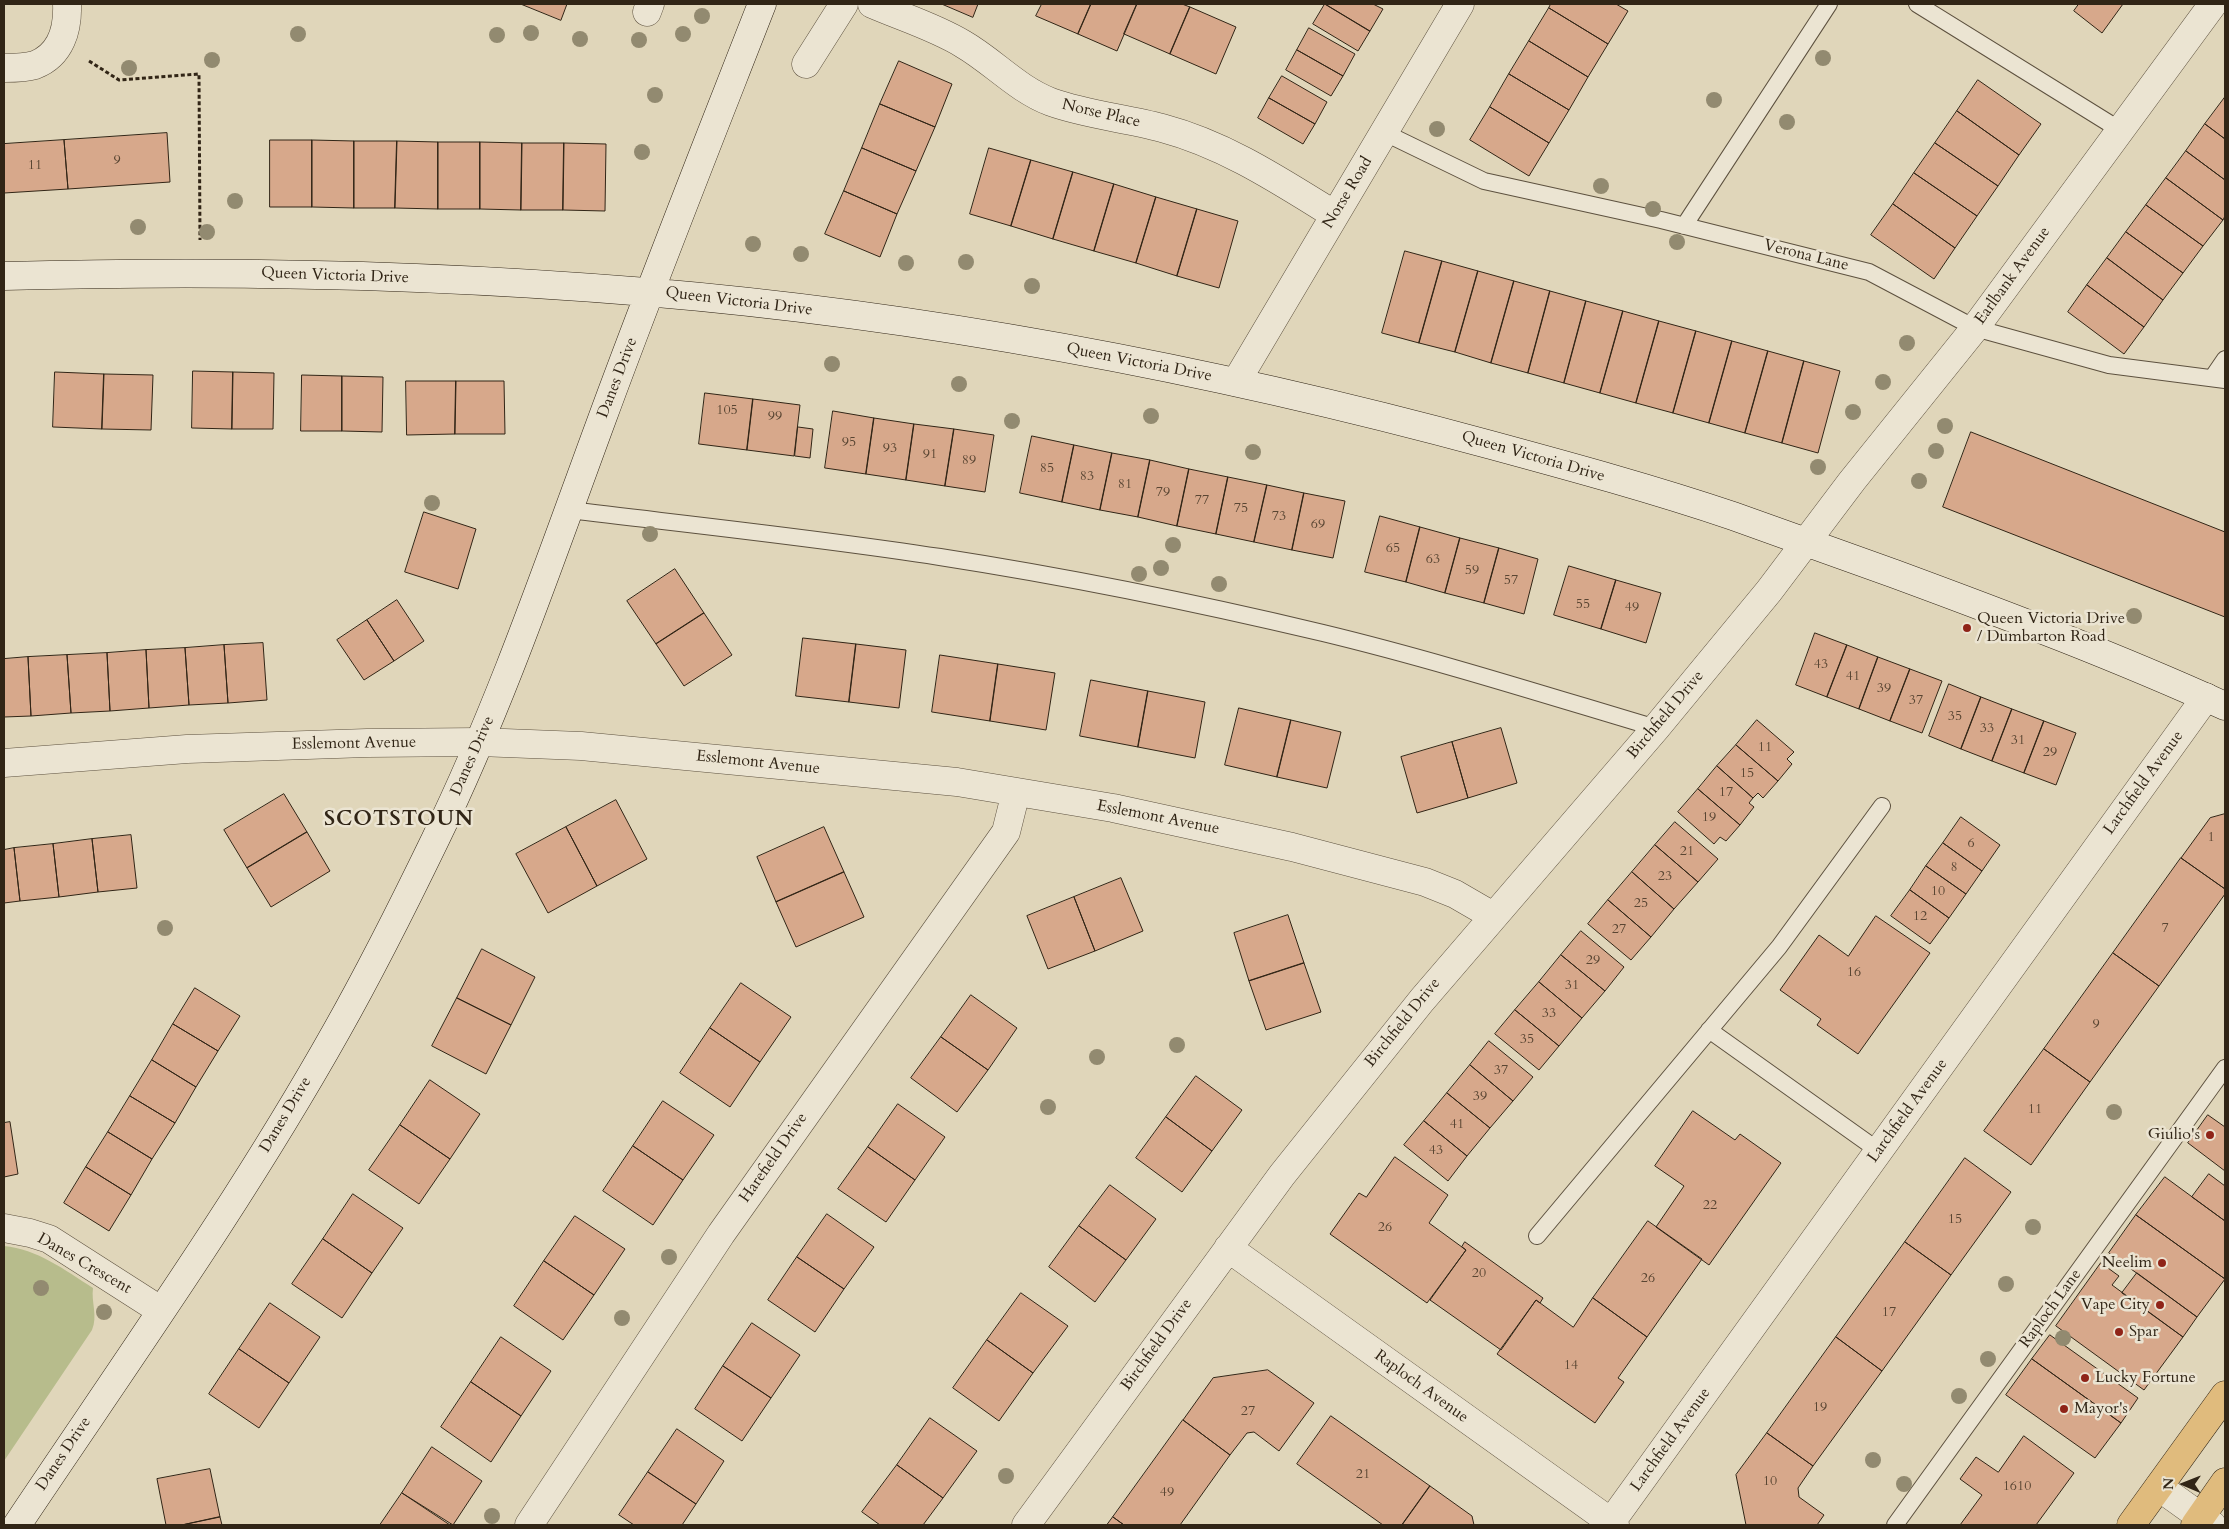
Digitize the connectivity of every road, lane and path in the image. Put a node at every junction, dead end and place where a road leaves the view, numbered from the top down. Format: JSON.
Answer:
{"nodes":[{"id":1,"x":67,"y":4,"type":"edge"},
{"id":2,"x":762,"y":4,"type":"edge"},
{"id":3,"x":844,"y":4,"type":"edge"},
{"id":4,"x":872,"y":4,"type":"edge"},
{"id":5,"x":1460,"y":4,"type":"edge"},
{"id":6,"x":1829,"y":4,"type":"edge"},
{"id":7,"x":1917,"y":4,"type":"edge"},
{"id":8,"x":2213,"y":4,"type":"edge"},
{"id":9,"x":61,"y":44,"type":"junction"},
{"id":10,"x":806,"y":64,"type":"dead end"},
{"id":11,"x":4,"y":68,"type":"edge"},
{"id":12,"x":2120,"y":130,"type":"junction"},
{"id":13,"x":1384,"y":132,"type":"junction"},
{"id":14,"x":1335,"y":214,"type":"junction"},
{"id":15,"x":1684,"y":226,"type":"junction"},
{"id":16,"x":200,"y":273,"type":"junction"},
{"id":17,"x":4,"y":276,"type":"edge"},
{"id":18,"x":650,"y":292,"type":"junction"},
{"id":19,"x":1975,"y":328,"type":"junction"},
{"id":20,"x":2225,"y":358,"type":"edge"},
{"id":21,"x":2219,"y":379,"type":"edge"},
{"id":22,"x":1236,"y":382,"type":"junction"},
{"id":23,"x":569,"y":510,"type":"junction"},
{"id":24,"x":1806,"y":542,"type":"junction"},
{"id":25,"x":2216,"y":701,"type":"edge"},
{"id":26,"x":1656,"y":728,"type":"junction"},
{"id":27,"x":479,"y":742,"type":"junction"},
{"id":28,"x":4,"y":763,"type":"edge"},
{"id":29,"x":1016,"y":792,"type":"junction"},
{"id":30,"x":1882,"y":806,"type":"dead end"},
{"id":31,"x":1493,"y":916,"type":"junction"},
{"id":32,"x":1709,"y":1030,"type":"junction"},
{"id":33,"x":2225,"y":1068,"type":"edge"},
{"id":34,"x":1879,"y":1151,"type":"junction"},
{"id":35,"x":4,"y":1228,"type":"edge"},
{"id":36,"x":1537,"y":1236,"type":"dead end"},
{"id":37,"x":1228,"y":1248,"type":"junction"},
{"id":38,"x":160,"y":1310,"type":"junction"},
{"id":39,"x":2225,"y":1395,"type":"edge"},
{"id":40,"x":2225,"y":1482,"type":"edge"},
{"id":41,"x":2159,"y":1487,"type":"junction"},
{"id":42,"x":2203,"y":1522,"type":"edge"},
{"id":43,"x":1612,"y":1524,"type":"edge"},
{"id":44,"x":17,"y":1525,"type":"edge"},
{"id":45,"x":529,"y":1525,"type":"edge"},
{"id":46,"x":1026,"y":1525,"type":"edge"},
{"id":47,"x":1895,"y":1525,"type":"edge"},
{"id":48,"x":2131,"y":1525,"type":"edge"}],
"edges":[{"from":1,"to":9,"type":"street"},
{"from":2,"to":18,"type":"street","name":"Danes Drive"},
{"from":3,"to":10,"type":"street"},
{"from":4,"to":14,"type":"street","name":"Norse Place"},
{"from":5,"to":13,"type":"street","name":"Norse Road"},
{"from":6,"to":15,"type":"lane"},
{"from":7,"to":12,"type":"lane"},
{"from":8,"to":12,"type":"street","name":"Earlbank Avenue"},
{"from":9,"to":11,"type":"street"},
{"from":9,"to":16,"type":"path"},
{"from":12,"to":19,"type":"street","name":"Earlbank Avenue"},
{"from":13,"to":14,"type":"street","name":"Norse Road"},
{"from":13,"to":15,"type":"lane","name":"Verona Lane"},
{"from":14,"to":22,"type":"street","name":"Norse Road"},
{"from":15,"to":19,"type":"lane","name":"Verona Lane"},
{"from":16,"to":17,"type":"street","name":"Queen Victoria Drive"},
{"from":16,"to":18,"type":"street","name":"Queen Victoria Drive"},
{"from":18,"to":22,"type":"street","name":"Queen Victoria Drive"},
{"from":18,"to":23,"type":"street","name":"Danes Drive"},
{"from":19,"to":21,"type":"lane","name":"Verona Lane"},
{"from":19,"to":24,"type":"street","name":"Earlbank Avenue"},
{"from":20,"to":21,"type":"lane"},
{"from":22,"to":24,"type":"street","name":"Queen Victoria Drive"},
{"from":23,"to":26,"type":"lane"},
{"from":23,"to":27,"type":"street","name":"Danes Drive"},
{"from":24,"to":25,"type":"street","name":"Queen Victoria Drive"},
{"from":24,"to":26,"type":"street","name":"Birchfield Drive"},
{"from":25,"to":34,"type":"street","name":"Larchfield Avenue"},
{"from":26,"to":31,"type":"street","name":"Birchfield Drive"},
{"from":27,"to":28,"type":"street","name":"Esslemont Avenue"},
{"from":27,"to":29,"type":"street","name":"Esslemont Avenue"},
{"from":27,"to":38,"type":"street","name":"Danes Drive"},
{"from":29,"to":31,"type":"street","name":"Esslemont Avenue"},
{"from":29,"to":45,"type":"street","name":"Harefield Drive"},
{"from":30,"to":32,"type":"lane"},
{"from":31,"to":37,"type":"street","name":"Birchfield Drive"},
{"from":32,"to":34,"type":"lane"},
{"from":32,"to":36,"type":"lane"},
{"from":33,"to":47,"type":"lane","name":"Raploch Lane"},
{"from":34,"to":43,"type":"street","name":"Larchfield Avenue"},
{"from":35,"to":38,"type":"street","name":"Danes Crescent"},
{"from":37,"to":43,"type":"street","name":"Raploch Avenue"},
{"from":37,"to":46,"type":"street","name":"Birchfield Drive"},
{"from":38,"to":44,"type":"street","name":"Danes Drive"},
{"from":39,"to":41,"type":"main road"},
{"from":40,"to":42,"type":"main road"},
{"from":41,"to":42,"type":"street"},
{"from":41,"to":48,"type":"main road"}]}
